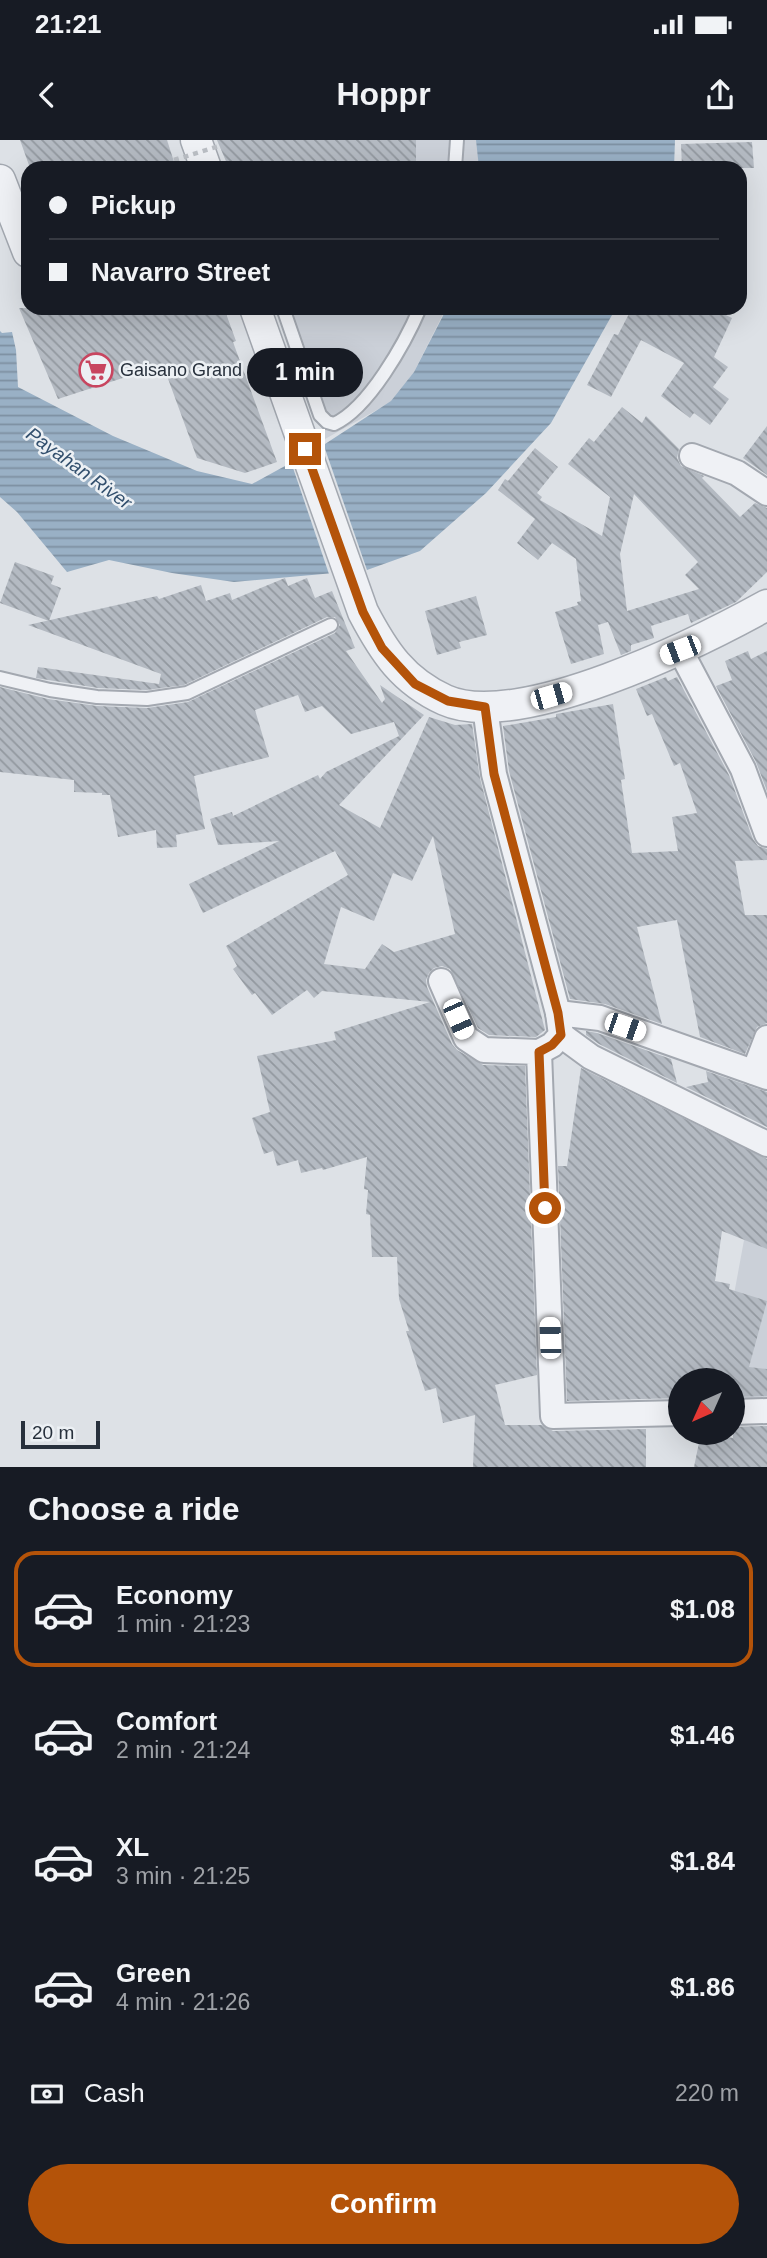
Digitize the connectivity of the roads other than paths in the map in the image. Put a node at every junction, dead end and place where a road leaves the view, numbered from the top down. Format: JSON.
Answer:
{"nodes":[{"id":1,"x":457,"y":140,"type":"edge"},
{"id":2,"x":456,"y":161,"type":"edge"},
{"id":3,"x":0,"y":180,"type":"edge"},
{"id":4,"x":21,"y":234,"type":"edge"},
{"id":5,"x":257,"y":315,"type":"edge"},
{"id":6,"x":285,"y":315,"type":"edge"},
{"id":7,"x":417,"y":315,"type":"edge"},
{"id":8,"x":692,"y":456,"type":"dead end"},
{"id":9,"x":767,"y":493,"type":"edge"},
{"id":10,"x":767,"y":605,"type":"edge"},
{"id":11,"x":331,"y":625,"type":"dead end"},
{"id":12,"x":680,"y":650,"type":"junction"},
{"id":13,"x":0,"y":678,"type":"edge"},
{"id":14,"x":485,"y":707,"type":"junction"},
{"id":15,"x":767,"y":834,"type":"edge"},
{"id":16,"x":441,"y":981,"type":"dead end"},
{"id":17,"x":560,"y":1024,"type":"junction"},
{"id":18,"x":767,"y":1038,"type":"edge"},
{"id":19,"x":539,"y":1052,"type":"junction"},
{"id":20,"x":761,"y":1074,"type":"edge"},
{"id":21,"x":767,"y":1144,"type":"edge"},
{"id":22,"x":767,"y":1411,"type":"edge"},
{"id":23,"x":746,"y":1412,"type":"edge"},
{"id":24,"x":668,"y":1413,"type":"edge"}],
"edges":[{"from":1,"to":2,"type":"lane"},
{"from":3,"to":4,"type":"street"},
{"from":5,"to":14,"type":"street"},
{"from":6,"to":7,"type":"lane"},
{"from":8,"to":9,"type":"street"},
{"from":10,"to":12,"type":"street"},
{"from":11,"to":13,"type":"lane"},
{"from":12,"to":14,"type":"street"},
{"from":12,"to":15,"type":"street"},
{"from":14,"to":17,"type":"street"},
{"from":16,"to":19,"type":"street"},
{"from":17,"to":19,"type":"street"},
{"from":17,"to":20,"type":"street"},
{"from":17,"to":21,"type":"street"},
{"from":18,"to":20,"type":"street"},
{"from":19,"to":24,"type":"street"},
{"from":22,"to":23,"type":"street"}]}
